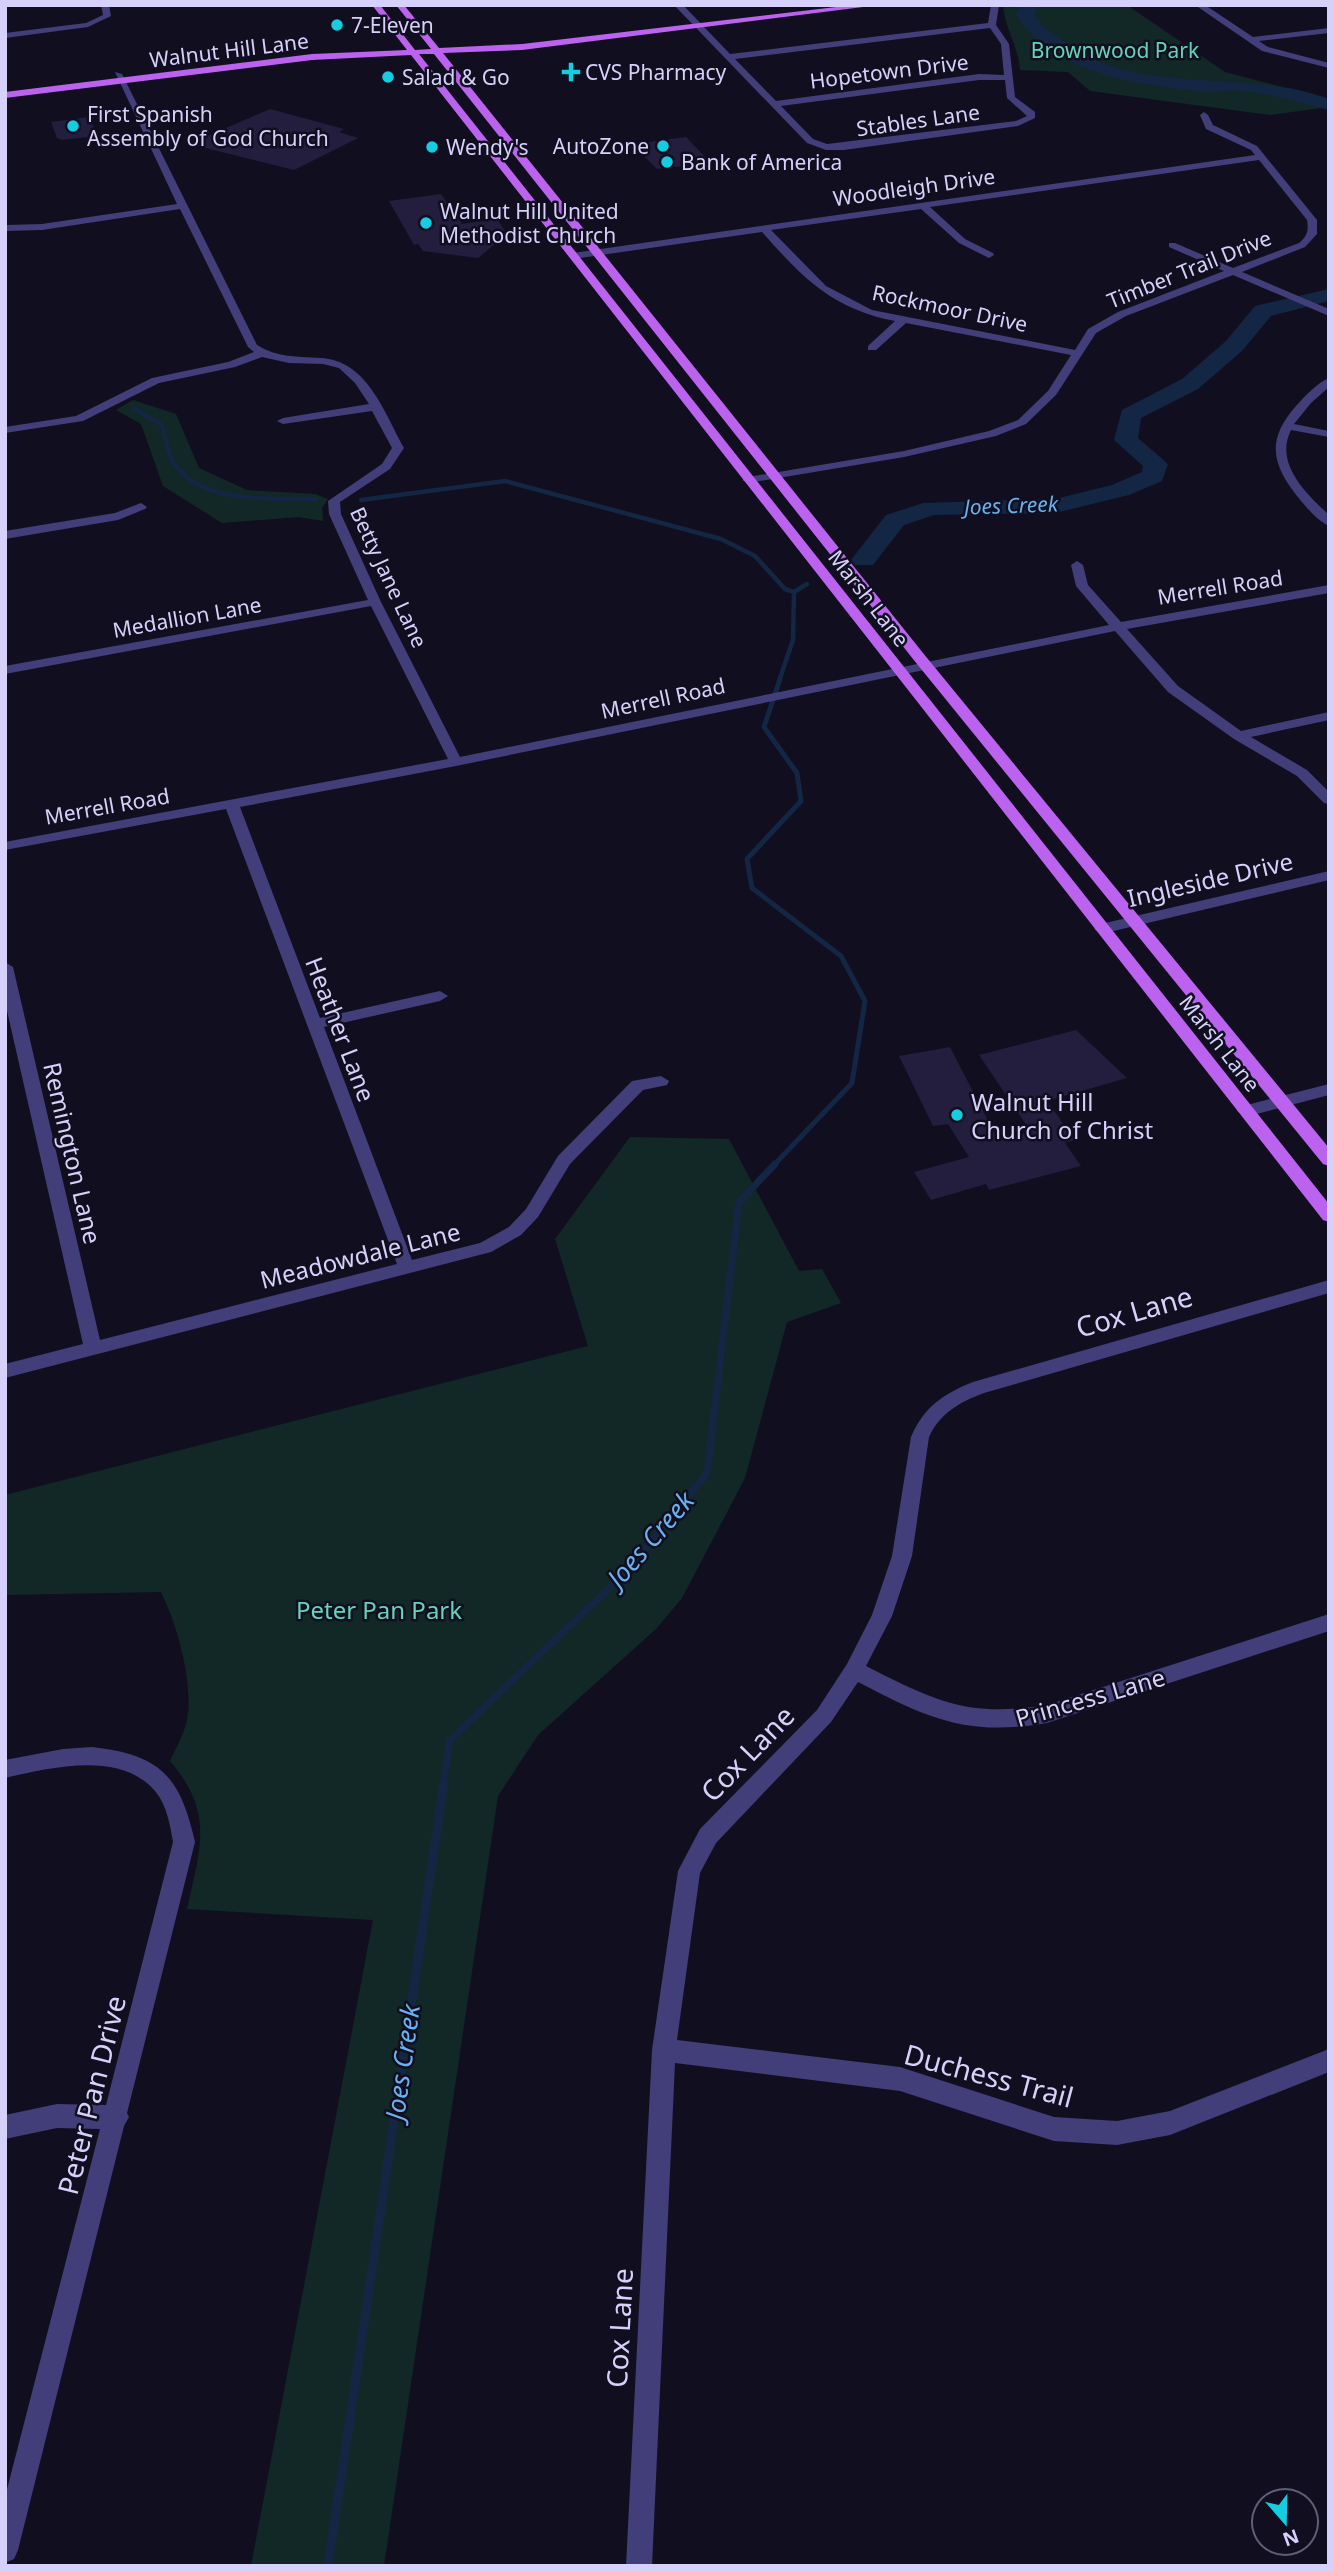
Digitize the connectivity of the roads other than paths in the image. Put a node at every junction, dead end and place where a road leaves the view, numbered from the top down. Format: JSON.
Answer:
{"nodes":[{"id":1,"x":105,"y":5,"type":"edge"},
{"id":2,"x":376,"y":5,"type":"edge"},
{"id":3,"x":400,"y":5,"type":"edge"},
{"id":4,"x":678,"y":5,"type":"edge"},
{"id":5,"x":816,"y":5,"type":"edge"},
{"id":6,"x":875,"y":5,"type":"edge"},
{"id":7,"x":995,"y":5,"type":"edge"},
{"id":8,"x":1199,"y":5,"type":"edge"},
{"id":9,"x":839,"y":7,"type":"edge"},
{"id":10,"x":696,"y":23,"type":"junction"},
{"id":11,"x":992,"y":25,"type":"junction"},
{"id":12,"x":1329,"y":30,"type":"edge"},
{"id":13,"x":5,"y":36,"type":"edge"},
{"id":14,"x":1249,"y":40,"type":"junction"},
{"id":15,"x":408,"y":43,"type":"junction"},
{"id":16,"x":434,"y":47,"type":"junction"},
{"id":17,"x":415,"y":51,"type":"junction"},
{"id":18,"x":728,"y":57,"type":"junction"},
{"id":19,"x":238,"y":63,"type":"junction"},
{"id":20,"x":1329,"y":66,"type":"edge"},
{"id":21,"x":120,"y":77,"type":"junction"},
{"id":22,"x":1010,"y":78,"type":"junction"},
{"id":23,"x":5,"y":88,"type":"edge"},
{"id":24,"x":5,"y":95,"type":"edge"},
{"id":25,"x":773,"y":104,"type":"junction"},
{"id":26,"x":1203,"y":115,"type":"dead end"},
{"id":27,"x":492,"y":120,"type":"junction"},
{"id":28,"x":470,"y":123,"type":"junction"},
{"id":29,"x":1261,"y":157,"type":"junction"},
{"id":30,"x":535,"y":175,"type":"junction"},
{"id":31,"x":513,"y":178,"type":"junction"},
{"id":32,"x":922,"y":205,"type":"junction"},
{"id":33,"x":183,"y":206,"type":"junction"},
{"id":34,"x":5,"y":228,"type":"edge"},
{"id":35,"x":764,"y":228,"type":"junction"},
{"id":36,"x":1172,"y":245,"type":"dead end"},
{"id":37,"x":597,"y":253,"type":"junction"},
{"id":38,"x":989,"y":255,"type":"dead end"},
{"id":39,"x":573,"y":256,"type":"junction"},
{"id":40,"x":1233,"y":271,"type":"junction"},
{"id":41,"x":1327,"y":312,"type":"edge"},
{"id":42,"x":903,"y":320,"type":"junction"},
{"id":43,"x":872,"y":348,"type":"dead end"},
{"id":44,"x":676,"y":352,"type":"junction"},
{"id":45,"x":1075,"y":353,"type":"junction"},
{"id":46,"x":262,"y":354,"type":"junction"},
{"id":47,"x":357,"y":356,"type":"dead end"},
{"id":48,"x":651,"y":356,"type":"junction"},
{"id":49,"x":342,"y":365,"type":"junction"},
{"id":50,"x":1329,"y":381,"type":"edge"},
{"id":51,"x":374,"y":407,"type":"junction"},
{"id":52,"x":282,"y":421,"type":"dead end"},
{"id":53,"x":1287,"y":426,"type":"junction"},
{"id":54,"x":5,"y":430,"type":"edge"},
{"id":55,"x":1329,"y":434,"type":"edge"},
{"id":56,"x":775,"y":477,"type":"junction"},
{"id":57,"x":748,"y":480,"type":"junction"},
{"id":58,"x":141,"y":507,"type":"dead end"},
{"id":59,"x":1329,"y":522,"type":"edge"},
{"id":60,"x":5,"y":535,"type":"edge"},
{"id":61,"x":1077,"y":565,"type":"dead end"},
{"id":62,"x":1329,"y":589,"type":"edge"},
{"id":63,"x":375,"y":602,"type":"junction"},
{"id":64,"x":1118,"y":627,"type":"junction"},
{"id":65,"x":926,"y":666,"type":"junction"},
{"id":66,"x":5,"y":670,"type":"edge"},
{"id":67,"x":898,"y":671,"type":"junction"},
{"id":68,"x":1329,"y":716,"type":"edge"},
{"id":69,"x":1238,"y":736,"type":"junction"},
{"id":70,"x":456,"y":762,"type":"junction"},
{"id":71,"x":1329,"y":800,"type":"edge"},
{"id":72,"x":232,"y":805,"type":"junction"},
{"id":73,"x":5,"y":846,"type":"edge"},
{"id":74,"x":1329,"y":875,"type":"edge"},
{"id":75,"x":1133,"y":920,"type":"junction"},
{"id":76,"x":1101,"y":929,"type":"junction"},
{"id":77,"x":5,"y":967,"type":"edge"},
{"id":78,"x":440,"y":996,"type":"dead end"},
{"id":79,"x":316,"y":1024,"type":"junction"},
{"id":80,"x":661,"y":1081,"type":"dead end"},
{"id":81,"x":1329,"y":1089,"type":"edge"},
{"id":82,"x":1281,"y":1102,"type":"junction"},
{"id":83,"x":1245,"y":1111,"type":"junction"},
{"id":84,"x":1329,"y":1160,"type":"edge"},
{"id":85,"x":1329,"y":1216,"type":"edge"},
{"id":86,"x":407,"y":1269,"type":"junction"},
{"id":87,"x":1329,"y":1286,"type":"edge"},
{"id":88,"x":93,"y":1349,"type":"junction"},
{"id":89,"x":5,"y":1371,"type":"edge"},
{"id":90,"x":1329,"y":1622,"type":"edge"},
{"id":91,"x":853,"y":1670,"type":"junction"},
{"id":92,"x":5,"y":1769,"type":"edge"},
{"id":93,"x":664,"y":2050,"type":"junction"},
{"id":94,"x":1329,"y":2060,"type":"edge"},
{"id":95,"x":117,"y":2117,"type":"junction"},
{"id":96,"x":5,"y":2127,"type":"edge"},
{"id":97,"x":5,"y":2550,"type":"edge"},
{"id":98,"x":639,"y":2566,"type":"edge"}],
"edges":[{"from":1,"to":13,"type":"street"},
{"from":2,"to":15,"type":"main road","name":"Marsh Lane"},
{"from":3,"to":16,"type":"main road","name":"Marsh Lane"},
{"from":4,"to":10,"type":"street"},
{"from":5,"to":10,"type":"main road","name":"Walnut Hill Lane"},
{"from":6,"to":9,"type":"main road","name":"Walnut Hill Lane"},
{"from":7,"to":11,"type":"street"},
{"from":8,"to":14,"type":"street"},
{"from":9,"to":10,"type":"main road","name":"Walnut Hill Lane"},
{"from":10,"to":16,"type":"main road","name":"Walnut Hill Lane"},
{"from":10,"to":18,"type":"street"},
{"from":11,"to":18,"type":"street"},
{"from":11,"to":22,"type":"street"},
{"from":12,"to":14,"type":"street"},
{"from":14,"to":20,"type":"street"},
{"from":15,"to":16,"type":"main road","name":"Walnut Hill Lane"},
{"from":15,"to":17,"type":"main road","name":"Marsh Lane"},
{"from":15,"to":19,"type":"main road","name":"Walnut Hill Lane"},
{"from":16,"to":17,"type":"main road","name":"Walnut Hill Lane"},
{"from":16,"to":27,"type":"main road","name":"Marsh Lane"},
{"from":17,"to":19,"type":"main road","name":"Walnut Hill Lane"},
{"from":17,"to":28,"type":"main road","name":"Marsh Lane"},
{"from":18,"to":25,"type":"street"},
{"from":19,"to":21,"type":"main road","name":"Walnut Hill Lane"},
{"from":21,"to":23,"type":"main road","name":"Walnut Hill Lane"},
{"from":21,"to":24,"type":"main road","name":"Walnut Hill Lane"},
{"from":21,"to":33,"type":"street"},
{"from":22,"to":25,"type":"street","name":"Hopetown Drive"},
{"from":22,"to":25,"type":"street","name":"Stables Lane"},
{"from":26,"to":29,"type":"street","name":"Timber Trail Drive"},
{"from":27,"to":28,"type":"main road"},
{"from":27,"to":30,"type":"main road","name":"Marsh Lane"},
{"from":28,"to":31,"type":"main road","name":"Marsh Lane"},
{"from":29,"to":32,"type":"street","name":"Woodleigh Drive"},
{"from":29,"to":40,"type":"street","name":"Timber Trail Drive"},
{"from":30,"to":31,"type":"main road"},
{"from":30,"to":37,"type":"main road","name":"Marsh Lane"},
{"from":31,"to":39,"type":"main road","name":"Marsh Lane"},
{"from":32,"to":35,"type":"street","name":"Woodleigh Drive"},
{"from":32,"to":38,"type":"street"},
{"from":33,"to":34,"type":"street"},
{"from":33,"to":46,"type":"street"},
{"from":35,"to":37,"type":"street","name":"Woodleigh Drive"},
{"from":35,"to":42,"type":"street","name":"Rockmoor Drive"},
{"from":36,"to":40,"type":"street"},
{"from":37,"to":39,"type":"street","name":"Woodleigh Drive"},
{"from":37,"to":44,"type":"main road","name":"Marsh Lane"},
{"from":39,"to":48,"type":"main road","name":"Marsh Lane"},
{"from":40,"to":41,"type":"street"},
{"from":40,"to":45,"type":"street","name":"Timber Trail Drive"},
{"from":42,"to":43,"type":"street"},
{"from":42,"to":45,"type":"street","name":"Rockmoor Drive"},
{"from":44,"to":48,"type":"main road"},
{"from":44,"to":56,"type":"main road","name":"Marsh Lane"},
{"from":45,"to":56,"type":"street","name":"Timber Trail Drive"},
{"from":46,"to":49,"type":"street"},
{"from":46,"to":54,"type":"street"},
{"from":47,"to":49,"type":"street"},
{"from":48,"to":57,"type":"main road","name":"Marsh Lane"},
{"from":49,"to":51,"type":"street","name":"Betty Jane Lane"},
{"from":50,"to":53,"type":"street"},
{"from":51,"to":52,"type":"street"},
{"from":51,"to":63,"type":"street","name":"Betty Jane Lane"},
{"from":53,"to":55,"type":"street"},
{"from":53,"to":59,"type":"street"},
{"from":56,"to":57,"type":"street","name":"Timber Trail Drive"},
{"from":56,"to":65,"type":"main road","name":"Marsh Lane"},
{"from":57,"to":67,"type":"main road","name":"Marsh Lane"},
{"from":58,"to":60,"type":"street"},
{"from":61,"to":64,"type":"street"},
{"from":62,"to":64,"type":"street","name":"Merrell Road"},
{"from":63,"to":66,"type":"street","name":"Medallion Lane"},
{"from":63,"to":70,"type":"street","name":"Betty Jane Lane"},
{"from":64,"to":65,"type":"street","name":"Merrell Road"},
{"from":64,"to":69,"type":"street"},
{"from":65,"to":67,"type":"street","name":"Merrell Road"},
{"from":65,"to":75,"type":"main road","name":"Marsh Lane"},
{"from":67,"to":70,"type":"street","name":"Merrell Road"},
{"from":67,"to":76,"type":"main road","name":"Marsh Lane"},
{"from":68,"to":69,"type":"street"},
{"from":69,"to":71,"type":"street"},
{"from":70,"to":72,"type":"street","name":"Merrell Road"},
{"from":72,"to":73,"type":"street","name":"Merrell Road"},
{"from":72,"to":79,"type":"street","name":"Heather Lane"},
{"from":74,"to":75,"type":"street","name":"Ingleside Drive"},
{"from":75,"to":76,"type":"street","name":"Ingleside Drive"},
{"from":75,"to":82,"type":"main road","name":"Marsh Lane"},
{"from":76,"to":83,"type":"main road","name":"Marsh Lane"},
{"from":77,"to":88,"type":"street","name":"Remington Lane"},
{"from":78,"to":79,"type":"street"},
{"from":79,"to":86,"type":"street","name":"Heather Lane"},
{"from":80,"to":86,"type":"street","name":"Meadowdale Lane"},
{"from":81,"to":82,"type":"street"},
{"from":82,"to":83,"type":"street"},
{"from":82,"to":84,"type":"main road","name":"Marsh Lane"},
{"from":83,"to":85,"type":"main road","name":"Marsh Lane"},
{"from":86,"to":88,"type":"street","name":"Meadowdale Lane"},
{"from":87,"to":91,"type":"street","name":"Cox Lane"},
{"from":88,"to":89,"type":"street","name":"Meadowdale Lane"},
{"from":90,"to":91,"type":"street","name":"Princess Lane"},
{"from":91,"to":93,"type":"street","name":"Cox Lane"},
{"from":92,"to":95,"type":"street","name":"Peter Pan Drive"},
{"from":93,"to":94,"type":"street","name":"Duchess Trail"},
{"from":93,"to":98,"type":"street","name":"Cox Lane"},
{"from":95,"to":96,"type":"street"},
{"from":95,"to":97,"type":"street","name":"Peter Pan Drive"}]}
